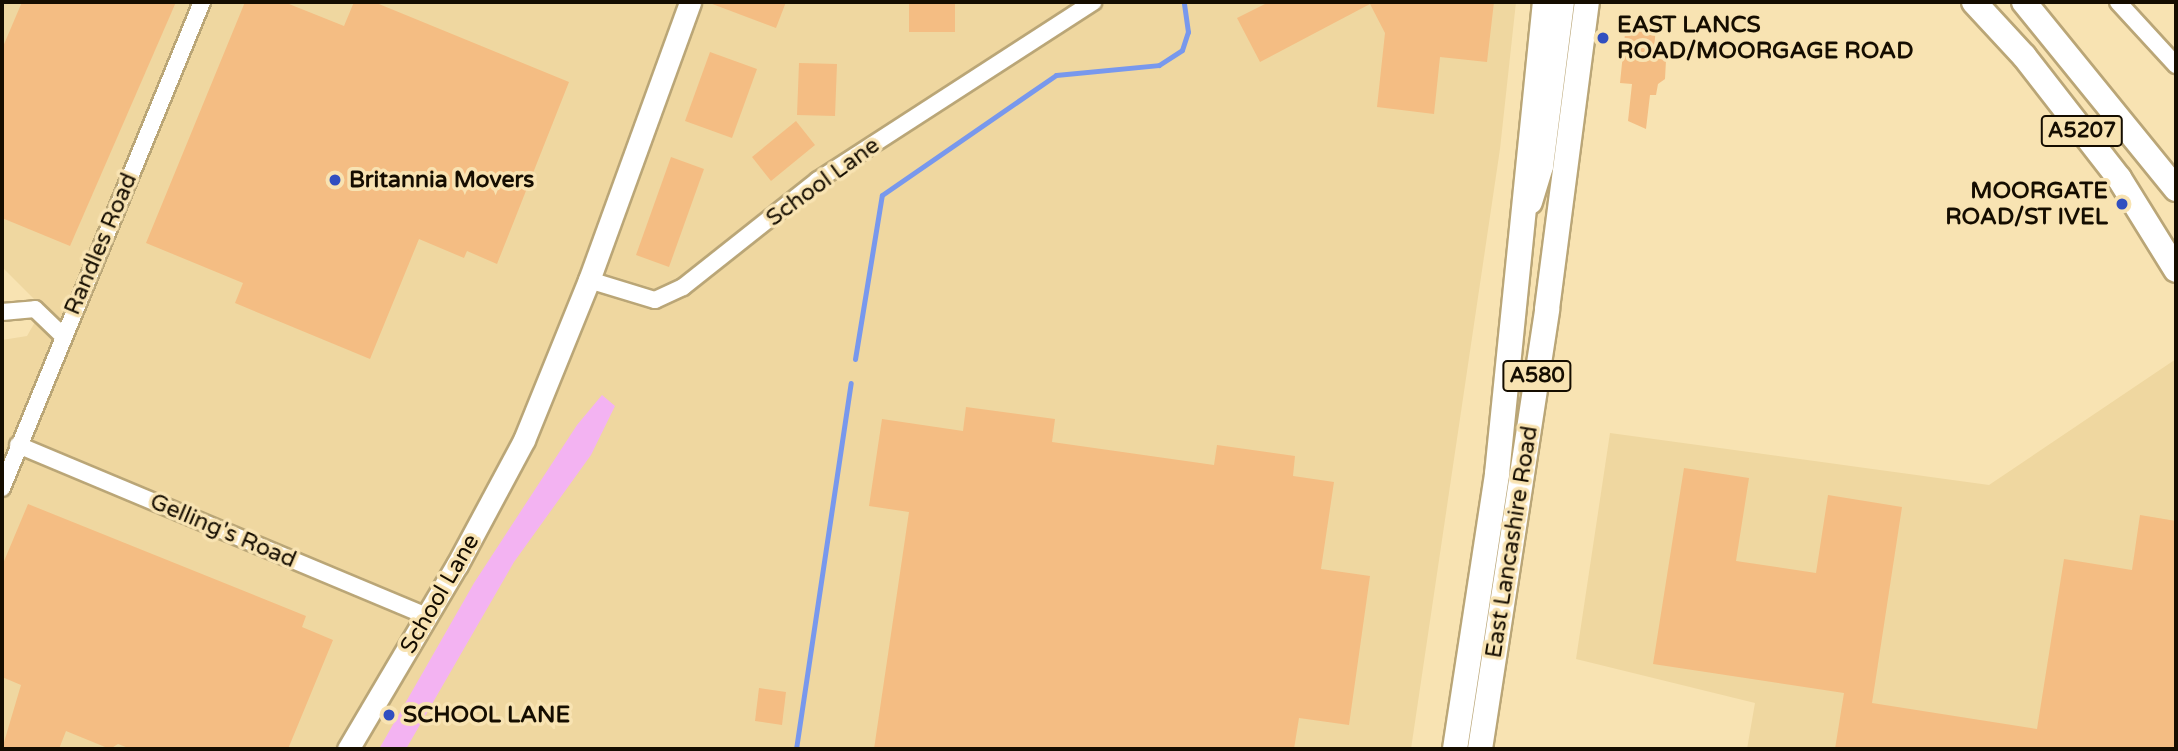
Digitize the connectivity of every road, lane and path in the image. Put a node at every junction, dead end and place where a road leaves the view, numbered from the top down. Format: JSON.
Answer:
{"nodes":[{"id":1,"x":202,"y":2,"type":"edge"},
{"id":2,"x":690,"y":2,"type":"edge"},
{"id":3,"x":1093,"y":2,"type":"edge"},
{"id":4,"x":1545,"y":2,"type":"edge"},
{"id":5,"x":1562,"y":2,"type":"edge"},
{"id":6,"x":1587,"y":2,"type":"edge"},
{"id":7,"x":1974,"y":2,"type":"edge"},
{"id":8,"x":2024,"y":2,"type":"edge"},
{"id":9,"x":2118,"y":2,"type":"edge"},
{"id":10,"x":2175,"y":62,"type":"edge"},
{"id":11,"x":2176,"y":189,"type":"edge"},
{"id":12,"x":1526,"y":216,"type":"junction"},
{"id":13,"x":2176,"y":270,"type":"edge"},
{"id":14,"x":589,"y":280,"type":"junction"},
{"id":15,"x":2,"y":312,"type":"edge"},
{"id":16,"x":63,"y":336,"type":"junction"},
{"id":17,"x":19,"y":445,"type":"junction"},
{"id":18,"x":2,"y":488,"type":"edge"},
{"id":19,"x":428,"y":616,"type":"junction"},
{"id":20,"x":348,"y":749,"type":"edge"},
{"id":21,"x":1455,"y":749,"type":"edge"},
{"id":22,"x":1480,"y":749,"type":"edge"}],
"edges":[{"from":1,"to":16,"type":"street","name":"Randles Road"},
{"from":2,"to":14,"type":"main road","name":"School Lane"},
{"from":3,"to":14,"type":"street","name":"School Lane"},
{"from":4,"to":12,"type":"main road","name":"East Lancashire Road","number":"A580"},
{"from":5,"to":12,"type":"main road"},
{"from":6,"to":22,"type":"main road","name":"East Lancashire Road","number":"A580"},
{"from":7,"to":13,"type":"main road","number":"A5207"},
{"from":8,"to":11,"type":"main road","number":"A5207"},
{"from":9,"to":10,"type":"street"},
{"from":12,"to":21,"type":"main road","name":"East Lancashire Road","number":"A580"},
{"from":14,"to":19,"type":"main road","name":"School Lane"},
{"from":15,"to":16,"type":"street"},
{"from":16,"to":17,"type":"street","name":"Randles Road"},
{"from":17,"to":18,"type":"street","name":"Randles Road"},
{"from":17,"to":19,"type":"street","name":"Gelling's Road"},
{"from":19,"to":20,"type":"main road","name":"School Lane"}]}
